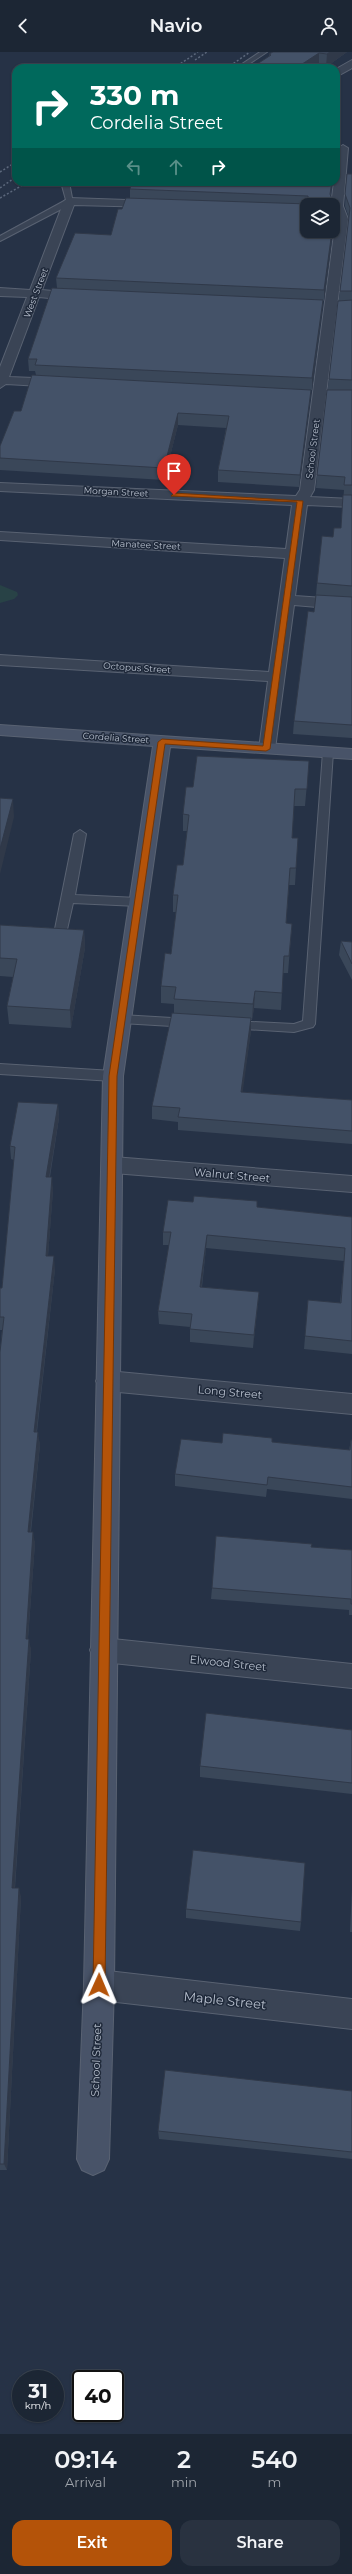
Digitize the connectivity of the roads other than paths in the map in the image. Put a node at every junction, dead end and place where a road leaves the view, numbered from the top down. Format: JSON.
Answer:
{"nodes":[{"id":1,"x":264,"y":52,"type":"edge"},
{"id":2,"x":352,"y":63,"type":"edge"},
{"id":3,"x":245,"y":64,"type":"edge"},
{"id":4,"x":340,"y":71,"type":"edge"},
{"id":5,"x":343,"y":148,"type":"dead end"},
{"id":6,"x":340,"y":177,"type":"edge"},
{"id":7,"x":66,"y":186,"type":"edge"},
{"id":8,"x":339,"y":186,"type":"edge"},
{"id":9,"x":70,"y":201,"type":"junction"},
{"id":10,"x":165,"y":205,"type":"edge"},
{"id":11,"x":341,"y":212,"type":"edge"},
{"id":12,"x":0,"y":239,"type":"edge"},
{"id":13,"x":0,"y":292,"type":"edge"},
{"id":14,"x":36,"y":293,"type":"junction"},
{"id":15,"x":59,"y":294,"type":"edge"},
{"id":16,"x":315,"y":307,"type":"edge"},
{"id":17,"x":338,"y":308,"type":"junction"},
{"id":18,"x":0,"y":381,"type":"edge"},
{"id":19,"x":71,"y":384,"type":"edge"},
{"id":20,"x":302,"y":396,"type":"edge"},
{"id":21,"x":319,"y":396,"type":"junction"},
{"id":22,"x":336,"y":397,"type":"edge"},
{"id":23,"x":0,"y":487,"type":"edge"},
{"id":24,"x":300,"y":501,"type":"junction"},
{"id":25,"x":352,"y":503,"type":"edge"},
{"id":26,"x":0,"y":536,"type":"edge"},
{"id":27,"x":292,"y":554,"type":"junction"},
{"id":28,"x":286,"y":600,"type":"junction"},
{"id":29,"x":352,"y":604,"type":"edge"},
{"id":30,"x":0,"y":660,"type":"edge"},
{"id":31,"x":275,"y":677,"type":"junction"},
{"id":32,"x":0,"y":730,"type":"edge"},
{"id":33,"x":162,"y":742,"type":"junction"},
{"id":34,"x":266,"y":749,"type":"junction"},
{"id":35,"x":328,"y":752,"type":"junction"},
{"id":36,"x":352,"y":754,"type":"edge"},
{"id":37,"x":80,"y":834,"type":"dead end"},
{"id":38,"x":68,"y":899,"type":"junction"},
{"id":39,"x":138,"y":902,"type":"junction"},
{"id":40,"x":60,"y":934,"type":"edge"},
{"id":41,"x":121,"y":1019,"type":"junction"},
{"id":42,"x":202,"y":1023,"type":"edge"},
{"id":43,"x":218,"y":1024,"type":"edge"},
{"id":44,"x":0,"y":1069,"type":"edge"},
{"id":45,"x":113,"y":1076,"type":"junction"},
{"id":46,"x":113,"y":1165,"type":"junction"},
{"id":47,"x":352,"y":1184,"type":"edge"},
{"id":48,"x":108,"y":1381,"type":"junction"},
{"id":49,"x":352,"y":1404,"type":"edge"},
{"id":50,"x":103,"y":1650,"type":"junction"},
{"id":51,"x":352,"y":1676,"type":"edge"},
{"id":52,"x":99,"y":1985,"type":"junction"},
{"id":53,"x":352,"y":2014,"type":"edge"},
{"id":54,"x":93,"y":2159,"type":"dead end"}],
"edges":[{"from":1,"to":3,"type":"lane"},
{"from":2,"to":4,"type":"street"},
{"from":5,"to":6,"type":"street","name":"School Street"},
{"from":7,"to":9,"type":"lane"},
{"from":8,"to":11,"type":"street","name":"School Street"},
{"from":9,"to":10,"type":"street"},
{"from":9,"to":12,"type":"lane"},
{"from":9,"to":14,"type":"street","name":"West Street"},
{"from":11,"to":17,"type":"street","name":"School Street"},
{"from":13,"to":14,"type":"street"},
{"from":14,"to":15,"type":"street"},
{"from":14,"to":18,"type":"street","name":"West Street"},
{"from":16,"to":17,"type":"street"},
{"from":17,"to":21,"type":"street","name":"School Street"},
{"from":18,"to":19,"type":"street"},
{"from":20,"to":21,"type":"street"},
{"from":21,"to":22,"type":"street"},
{"from":21,"to":24,"type":"street","name":"School Street"},
{"from":23,"to":24,"type":"street","name":"Morgan Street"},
{"from":24,"to":25,"type":"street","name":"Morgan Street"},
{"from":24,"to":27,"type":"street","name":"School Street"},
{"from":26,"to":27,"type":"street","name":"Manatee Street"},
{"from":27,"to":28,"type":"street","name":"School Street"},
{"from":28,"to":29,"type":"street"},
{"from":28,"to":31,"type":"street","name":"School Street"},
{"from":30,"to":31,"type":"street","name":"Octopus Street"},
{"from":31,"to":34,"type":"street","name":"School Street"},
{"from":32,"to":33,"type":"street","name":"Cordelia Street"},
{"from":33,"to":34,"type":"street","name":"Cordelia Street"},
{"from":33,"to":39,"type":"street","name":"School Street"},
{"from":34,"to":35,"type":"street","name":"Cordelia Street"},
{"from":35,"to":36,"type":"street","name":"Cordelia Street"},
{"from":35,"to":43,"type":"lane"},
{"from":37,"to":38,"type":"lane"},
{"from":38,"to":39,"type":"lane"},
{"from":38,"to":40,"type":"lane"},
{"from":39,"to":41,"type":"street","name":"School Street"},
{"from":41,"to":42,"type":"lane"},
{"from":41,"to":45,"type":"street","name":"School Street"},
{"from":44,"to":45,"type":"lane"},
{"from":45,"to":46,"type":"street","name":"School Street"},
{"from":46,"to":47,"type":"street","name":"Walnut Street"},
{"from":46,"to":48,"type":"street","name":"School Street"},
{"from":48,"to":49,"type":"street","name":"Long Street"},
{"from":48,"to":50,"type":"street","name":"School Street"},
{"from":50,"to":51,"type":"street","name":"Elwood Street"},
{"from":50,"to":52,"type":"street","name":"School Street"},
{"from":52,"to":53,"type":"street","name":"Maple Street"},
{"from":52,"to":54,"type":"street","name":"School Street"}]}
